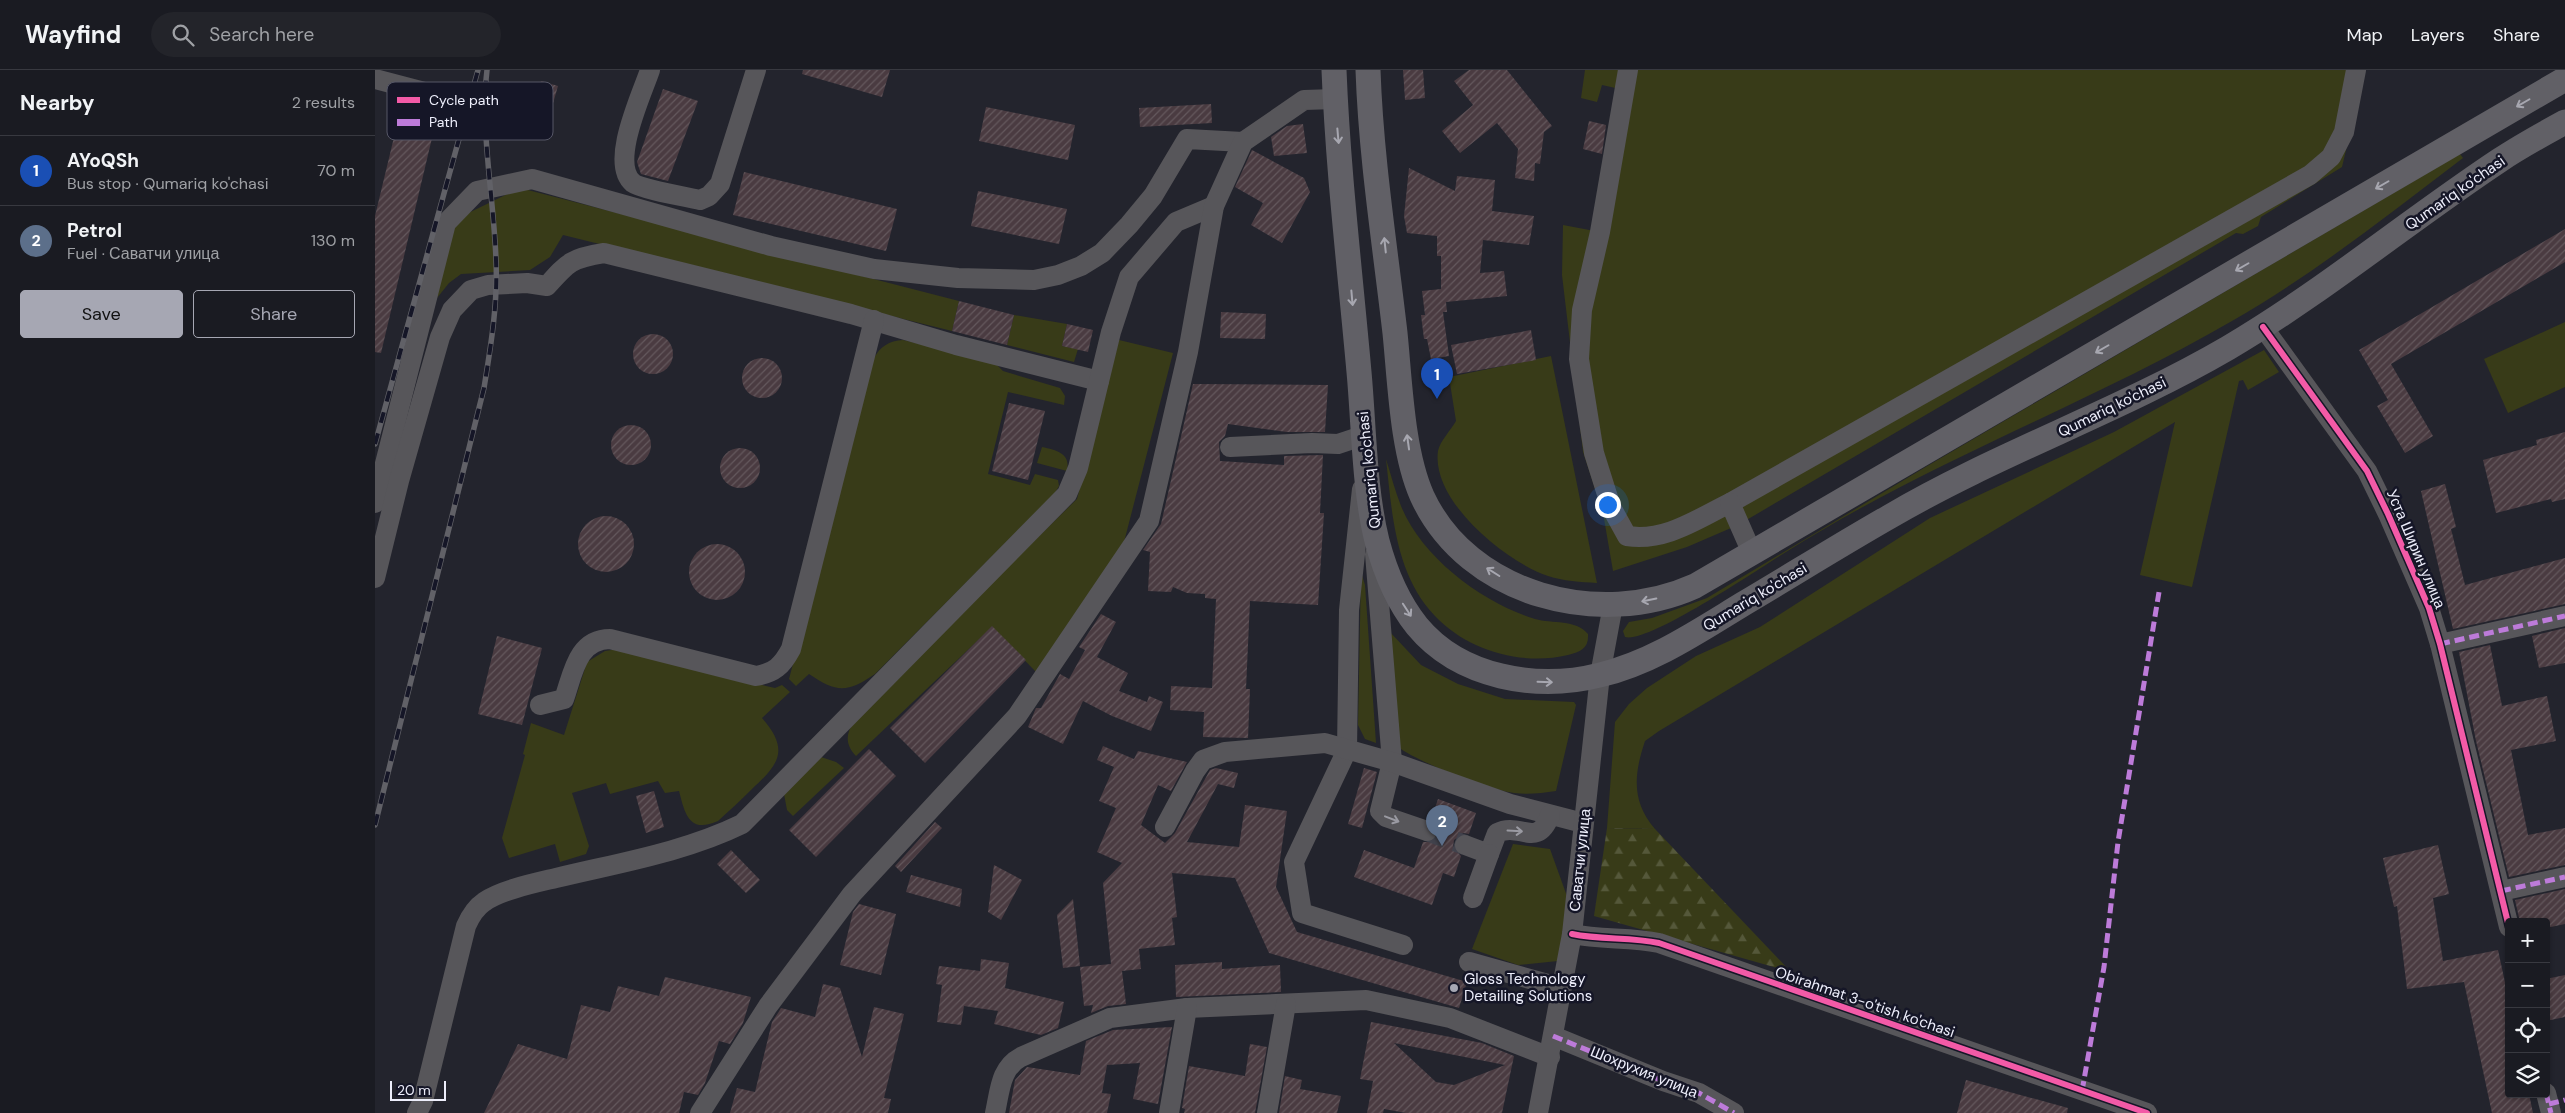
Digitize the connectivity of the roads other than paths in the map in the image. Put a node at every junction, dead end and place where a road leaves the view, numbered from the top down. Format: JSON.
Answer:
{"nodes":[{"id":1,"x":650,"y":70,"type":"edge"},
{"id":2,"x":756,"y":70,"type":"edge"},
{"id":3,"x":1334,"y":70,"type":"edge"},
{"id":4,"x":1368,"y":70,"type":"edge"},
{"id":5,"x":1628,"y":70,"type":"edge"},
{"id":6,"x":2356,"y":70,"type":"edge"},
{"id":7,"x":2565,"y":79,"type":"edge"},
{"id":8,"x":1335,"y":99,"type":"junction"},
{"id":9,"x":2565,"y":122,"type":"edge"},
{"id":10,"x":1243,"y":142,"type":"junction"},
{"id":11,"x":1214,"y":206,"type":"junction"},
{"id":12,"x":874,"y":320,"type":"junction"},
{"id":13,"x":2263,"y":327,"type":"junction"},
{"id":14,"x":1099,"y":381,"type":"junction"},
{"id":15,"x":1366,"y":443,"type":"junction"},
{"id":16,"x":1230,"y":447,"type":"dead end"},
{"id":17,"x":375,"y":503,"type":"edge"},
{"id":18,"x":1731,"y":503,"type":"junction"},
{"id":19,"x":1371,"y":513,"type":"junction"},
{"id":20,"x":1752,"y":552,"type":"junction"},
{"id":21,"x":375,"y":578,"type":"edge"},
{"id":22,"x":1613,"y":605,"type":"junction"},
{"id":23,"x":2565,"y":616,"type":"edge"},
{"id":24,"x":2441,"y":644,"type":"junction"},
{"id":25,"x":1599,"y":675,"type":"junction"},
{"id":26,"x":540,"y":705,"type":"dead end"},
{"id":27,"x":1347,"y":750,"type":"junction"},
{"id":28,"x":1392,"y":762,"type":"junction"},
{"id":29,"x":1551,"y":815,"type":"junction"},
{"id":30,"x":1583,"y":823,"type":"junction"},
{"id":31,"x":1165,"y":827,"type":"dead end"},
{"id":32,"x":1427,"y":832,"type":"tunnel mouth"},
{"id":33,"x":1465,"y":845,"type":"tunnel mouth"},
{"id":34,"x":1489,"y":854,"type":"junction"},
{"id":35,"x":2565,"y":877,"type":"edge"},
{"id":36,"x":2501,"y":891,"type":"junction"},
{"id":37,"x":1473,"y":898,"type":"dead end"},
{"id":38,"x":2507,"y":918,"type":"edge"},
{"id":39,"x":1572,"y":934,"type":"junction"},
{"id":40,"x":1403,"y":945,"type":"dead end"},
{"id":41,"x":1469,"y":962,"type":"dead end"},
{"id":42,"x":1562,"y":988,"type":"junction"},
{"id":43,"x":1286,"y":1004,"type":"junction"},
{"id":44,"x":1187,"y":1008,"type":"junction"},
{"id":45,"x":1553,"y":1036,"type":"junction"},
{"id":46,"x":1550,"y":1057,"type":"junction"},
{"id":47,"x":417,"y":1113,"type":"edge"},
{"id":48,"x":700,"y":1113,"type":"edge"},
{"id":49,"x":995,"y":1113,"type":"edge"},
{"id":50,"x":1169,"y":1113,"type":"edge"},
{"id":51,"x":1267,"y":1113,"type":"edge"},
{"id":52,"x":1538,"y":1113,"type":"edge"},
{"id":53,"x":1733,"y":1113,"type":"edge"},
{"id":54,"x":2147,"y":1113,"type":"edge"}],
"edges":[{"from":1,"to":2,"type":"street"},
{"from":3,"to":8,"type":"main road","name":"Qumariq ko'chasi"},
{"from":22,"to":4,"type":"main road","one_way":true},
{"from":5,"to":18,"type":"street"},
{"from":6,"to":18,"type":"street"},
{"from":7,"to":20,"type":"main road","one_way":true},
{"from":8,"to":10,"type":"street"},
{"from":8,"to":15,"type":"main road","name":"Qumariq ko'chasi","one_way":true},
{"from":9,"to":13,"type":"main road","name":"Qumariq ko'chasi"},
{"from":10,"to":11,"type":"street"},
{"from":10,"to":17,"type":"street"},
{"from":11,"to":14,"type":"street"},
{"from":11,"to":48,"type":"street"},
{"from":12,"to":14,"type":"street"},
{"from":12,"to":21,"type":"street"},
{"from":12,"to":26,"type":"street"},
{"from":13,"to":24,"type":"street","name":"Уста Ширин улица"},
{"from":13,"to":25,"type":"main road","name":"Qumariq ko'chasi"},
{"from":14,"to":47,"type":"street"},
{"from":15,"to":16,"type":"street"},
{"from":15,"to":19,"type":"main road","name":"Qumariq ko'chasi"},
{"from":15,"to":27,"type":"street"},
{"from":18,"to":20,"type":"street"},
{"from":19,"to":25,"type":"main road","name":"Qumariq ko'chasi","one_way":true},
{"from":19,"to":28,"type":"street"},
{"from":20,"to":22,"type":"main road","one_way":true},
{"from":22,"to":25,"type":"street","name":"Саватчи улица"},
{"from":23,"to":24,"type":"street"},
{"from":24,"to":36,"type":"street","name":"Уста Ширин улица"},
{"from":25,"to":30,"type":"street","name":"Саватчи улица"},
{"from":27,"to":28,"type":"street"},
{"from":27,"to":31,"type":"street"},
{"from":27,"to":40,"type":"street"},
{"from":28,"to":29,"type":"street"},
{"from":28,"to":32,"type":"street","one_way":true},
{"from":29,"to":30,"type":"street"},
{"from":34,"to":29,"type":"street","one_way":true},
{"from":30,"to":39,"type":"street","name":"Саватчи улица"},
{"from":33,"to":34,"type":"street"},
{"from":34,"to":37,"type":"street"},
{"from":35,"to":36,"type":"street"},
{"from":36,"to":38,"type":"street","name":"Уста Ширин улица"},
{"from":39,"to":42,"type":"street","name":"Саватчи улица"},
{"from":39,"to":54,"type":"street","name":"Obirahmat 3-o'tish ko'chasi"},
{"from":41,"to":42,"type":"street"},
{"from":42,"to":45,"type":"street","name":"Саватчи улица"},
{"from":43,"to":44,"type":"street"},
{"from":43,"to":46,"type":"street"},
{"from":43,"to":51,"type":"street"},
{"from":44,"to":49,"type":"street"},
{"from":44,"to":50,"type":"street"},
{"from":45,"to":46,"type":"street","name":"Саватчи улица"},
{"from":45,"to":53,"type":"street","name":"Шохрухия улица"},
{"from":46,"to":52,"type":"street","name":"Саватчи улица"}]}
